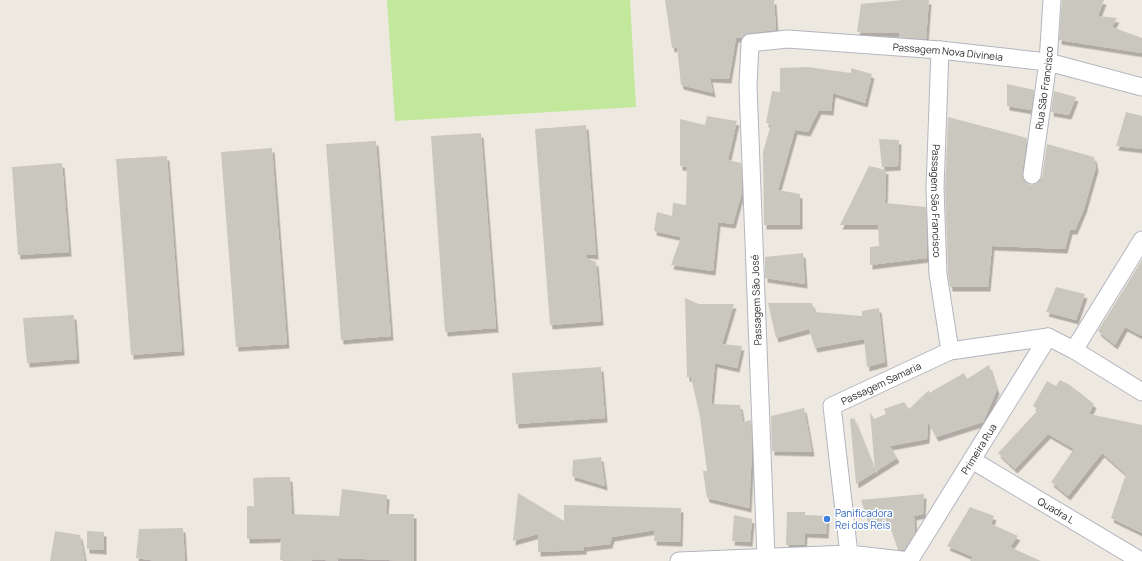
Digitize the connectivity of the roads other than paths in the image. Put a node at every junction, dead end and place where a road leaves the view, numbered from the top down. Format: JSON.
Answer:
{"nodes":[{"id":1,"x":1052,"y":0,"type":"edge"},
{"id":2,"x":750,"y":43,"type":"joint"},
{"id":3,"x":940,"y":50,"type":"junction"},
{"id":4,"x":1048,"y":62,"type":"junction"},
{"id":5,"x":1142,"y":87,"type":"edge"},
{"id":6,"x":1032,"y":175,"type":"dead end"},
{"id":7,"x":1142,"y":240,"type":"edge"},
{"id":8,"x":1048,"y":337,"type":"junction"},
{"id":9,"x":1074,"y":350,"type":"junction"},
{"id":10,"x":950,"y":351,"type":"junction"},
{"id":11,"x":1142,"y":392,"type":"edge"},
{"id":12,"x":972,"y":460,"type":"junction"},
{"id":13,"x":849,"y":554,"type":"junction"},
{"id":14,"x":766,"y":557,"type":"junction"},
{"id":15,"x":678,"y":561,"type":"edge"},
{"id":16,"x":910,"y":561,"type":"edge"},
{"id":17,"x":1141,"y":561,"type":"edge"}],
"edges":[{"from":1,"to":4,"type":"street","name":"Rua São Francisco"},
{"from":2,"to":3,"type":"street","name":"Passagem Nova Divineia"},
{"from":2,"to":14,"type":"street","name":"Passagem São José"},
{"from":3,"to":4,"type":"street","name":"Passagem Nova Divineia"},
{"from":3,"to":10,"type":"street","name":"Passagem São Francisco"},
{"from":4,"to":5,"type":"street","name":"Passagem Nova Divineia"},
{"from":4,"to":6,"type":"street","name":"Rua São Francisco"},
{"from":7,"to":9,"type":"street"},
{"from":8,"to":9,"type":"street"},
{"from":8,"to":10,"type":"street","name":"Passagem Samaria"},
{"from":8,"to":12,"type":"street","name":"Primeira Rua"},
{"from":9,"to":11,"type":"street"},
{"from":10,"to":13,"type":"street","name":"Passagem Samaria"},
{"from":12,"to":16,"type":"street","name":"Primeira Rua"},
{"from":12,"to":17,"type":"street","name":"Quadra L"},
{"from":13,"to":14,"type":"street"},
{"from":13,"to":16,"type":"street"},
{"from":14,"to":15,"type":"street"}]}
